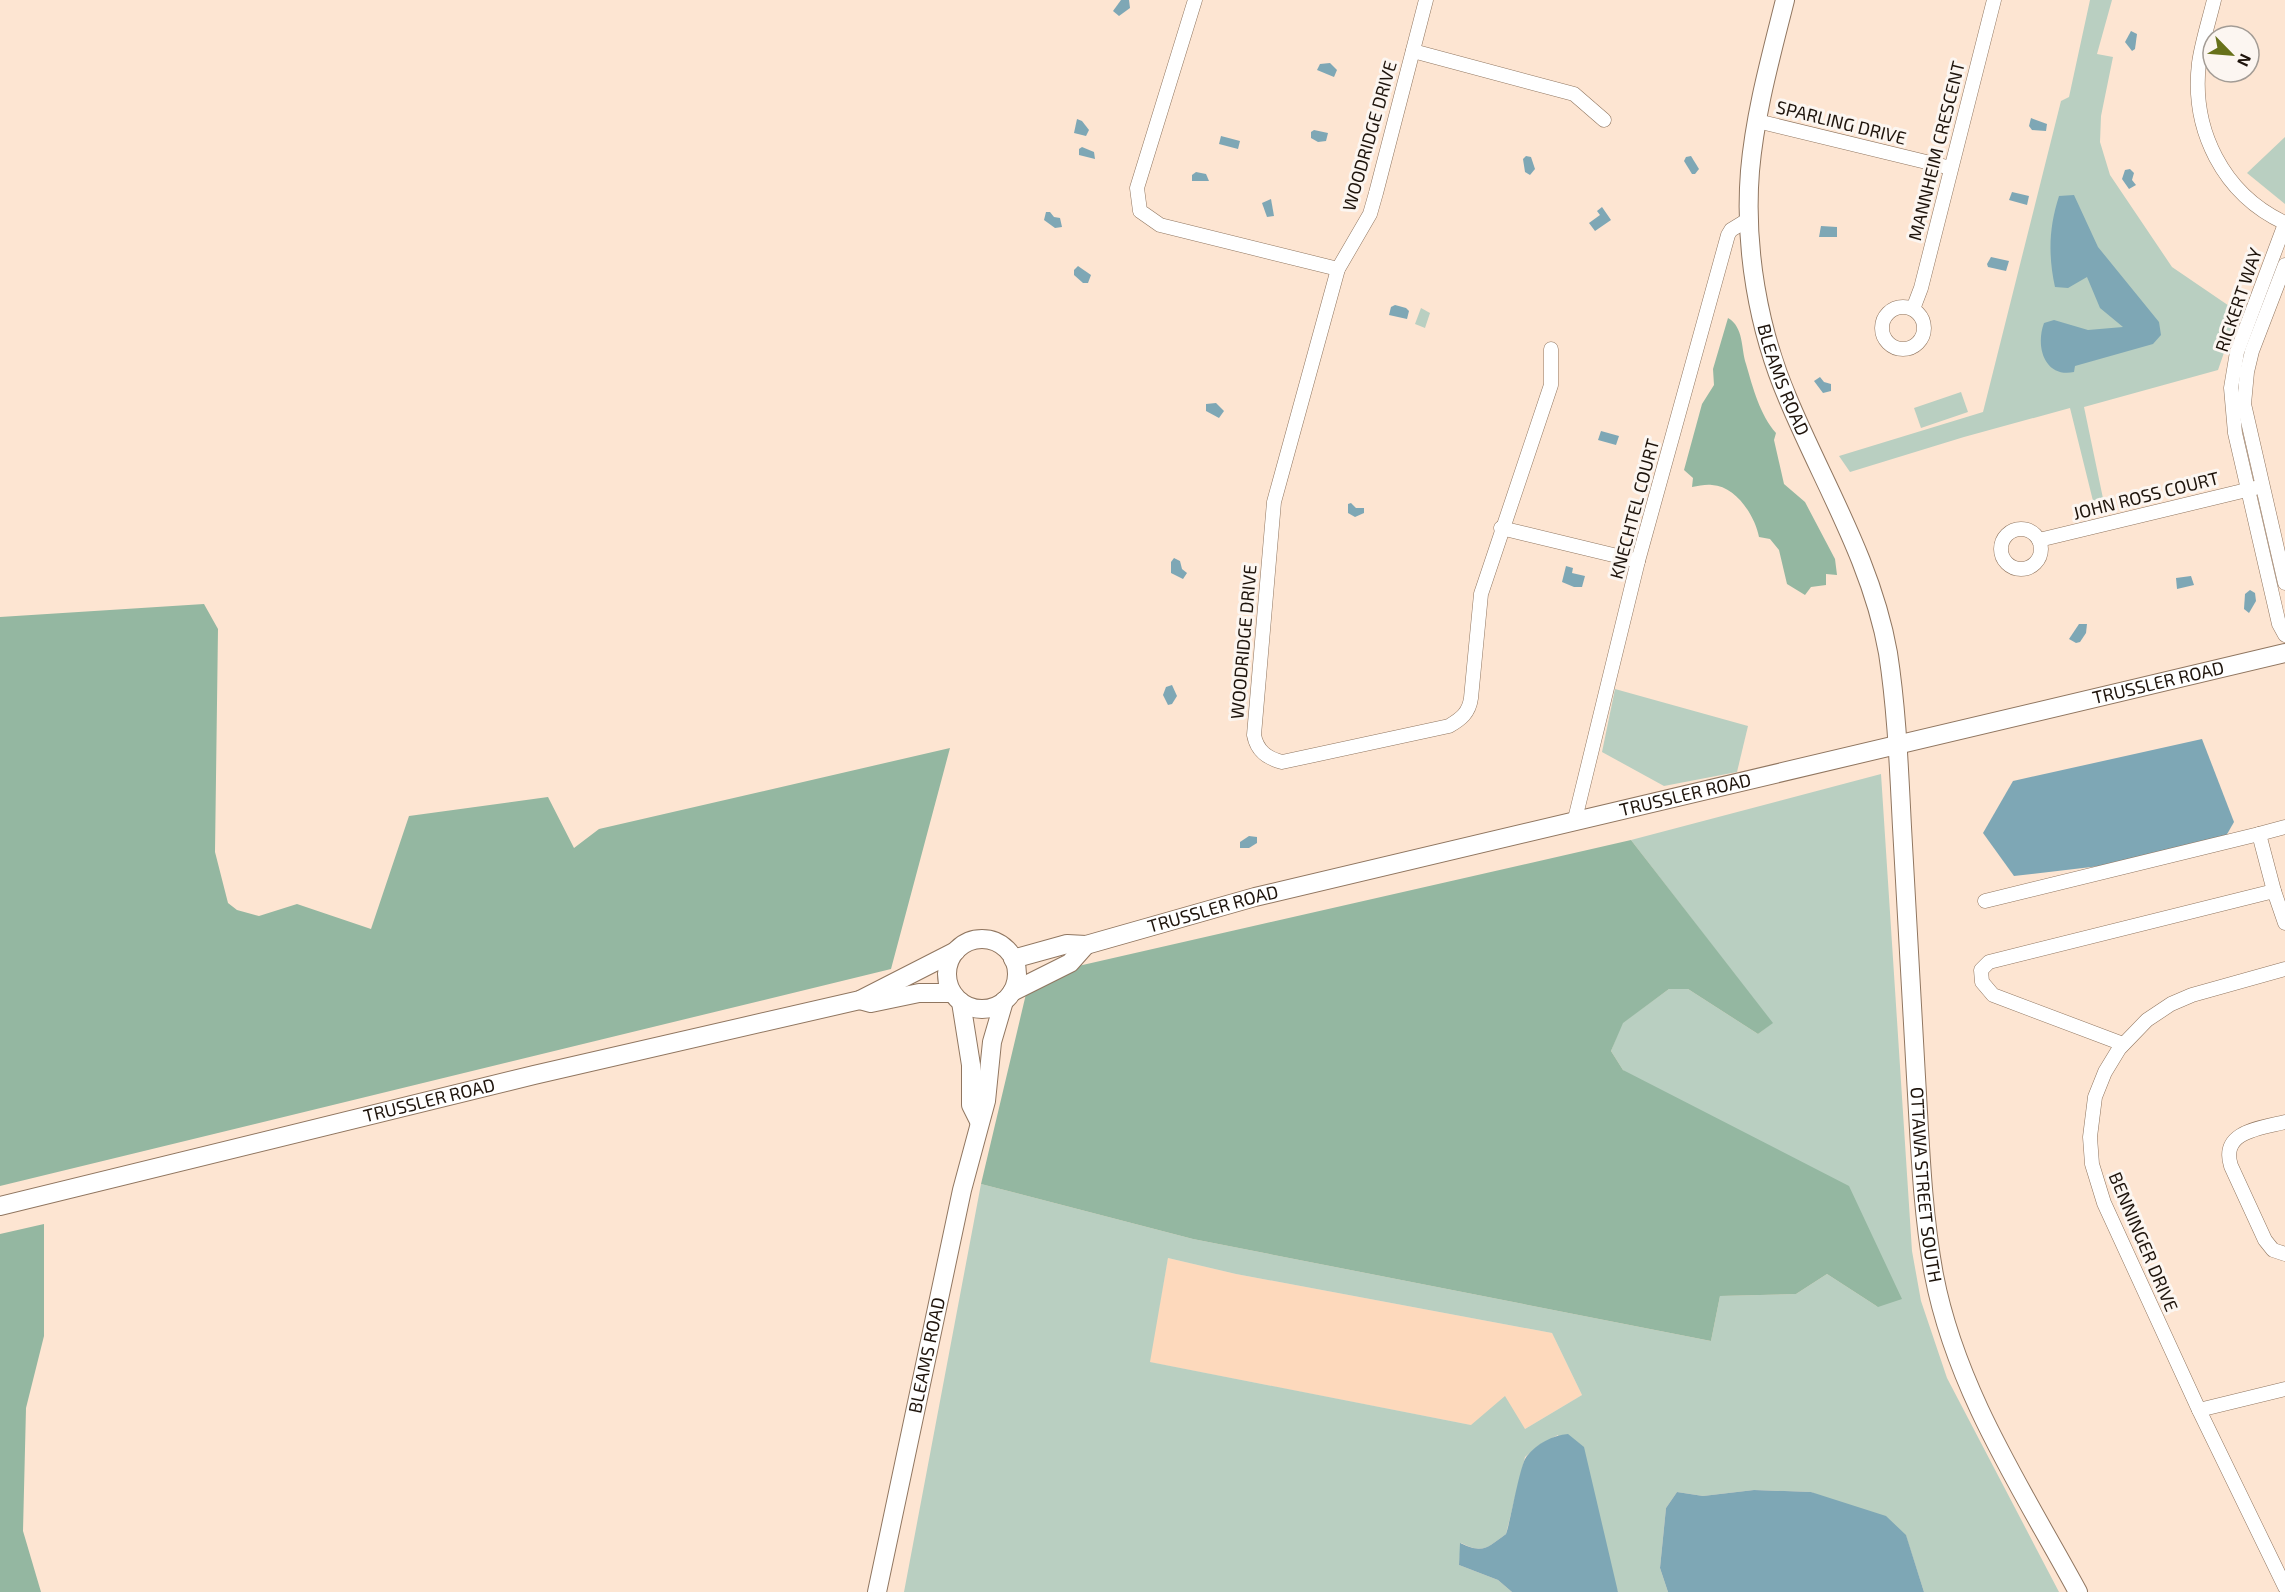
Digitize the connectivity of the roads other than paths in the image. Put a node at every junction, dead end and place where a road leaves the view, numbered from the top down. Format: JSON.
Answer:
{"nodes":[{"id":1,"x":1195,"y":0,"type":"edge"},
{"id":2,"x":1426,"y":0,"type":"edge"},
{"id":3,"x":1785,"y":0,"type":"edge"},
{"id":4,"x":1994,"y":0,"type":"edge"},
{"id":5,"x":2214,"y":0,"type":"edge"},
{"id":6,"x":1413,"y":51,"type":"junction"},
{"id":7,"x":1604,"y":120,"type":"dead end"},
{"id":8,"x":1757,"y":121,"type":"junction"},
{"id":9,"x":1951,"y":168,"type":"junction"},
{"id":10,"x":1749,"y":219,"type":"junction"},
{"id":11,"x":2285,"y":224,"type":"edge"},
{"id":12,"x":2285,"y":265,"type":"edge"},
{"id":13,"x":1338,"y":269,"type":"junction"},
{"id":14,"x":1913,"y":309,"type":"dead end"},
{"id":15,"x":1551,"y":349,"type":"dead end"},
{"id":16,"x":2255,"y":488,"type":"junction"},
{"id":17,"x":1501,"y":528,"type":"junction"},
{"id":18,"x":2039,"y":540,"type":"dead end"},
{"id":19,"x":1638,"y":561,"type":"junction"},
{"id":20,"x":2285,"y":583,"type":"edge"},
{"id":21,"x":2285,"y":635,"type":"edge"},
{"id":22,"x":2285,"y":653,"type":"edge"},
{"id":23,"x":1896,"y":746,"type":"junction"},
{"id":24,"x":1575,"y":819,"type":"junction"},
{"id":25,"x":2285,"y":827,"type":"edge"},
{"id":26,"x":2259,"y":834,"type":"junction"},
{"id":27,"x":2274,"y":891,"type":"junction"},
{"id":28,"x":1985,"y":901,"type":"dead end"},
{"id":29,"x":2285,"y":923,"type":"edge"},
{"id":30,"x":1086,"y":945,"type":"junction"},
{"id":31,"x":956,"y":951,"type":"junction"},
{"id":32,"x":1013,"y":959,"type":"junction"},
{"id":33,"x":2285,"y":969,"type":"edge"},
{"id":34,"x":1008,"y":996,"type":"junction"},
{"id":35,"x":957,"y":997,"type":"junction"},
{"id":36,"x":860,"y":1000,"type":"junction"},
{"id":37,"x":2123,"y":1044,"type":"junction"},
{"id":38,"x":979,"y":1121,"type":"junction"},
{"id":39,"x":2285,"y":1122,"type":"edge"},
{"id":40,"x":0,"y":1206,"type":"edge"},
{"id":41,"x":2285,"y":1254,"type":"edge"},
{"id":42,"x":2285,"y":1389,"type":"edge"},
{"id":43,"x":2199,"y":1410,"type":"junction"},
{"id":44,"x":2282,"y":1587,"type":"edge"},
{"id":45,"x":877,"y":1592,"type":"edge"},
{"id":46,"x":2078,"y":1592,"type":"edge"}],
"edges":[{"from":1,"to":13,"type":"street"},
{"from":2,"to":6,"type":"street","name":"WOODRIDGE DRIVE"},
{"from":3,"to":8,"type":"main road","name":"BLEAMS ROAD"},
{"from":4,"to":9,"type":"street","name":"MANNHEIM CRESCENT"},
{"from":5,"to":11,"type":"street"},
{"from":6,"to":7,"type":"street"},
{"from":6,"to":13,"type":"street","name":"WOODRIDGE DRIVE"},
{"from":8,"to":9,"type":"street","name":"SPARLING DRIVE"},
{"from":8,"to":10,"type":"main road","name":"BLEAMS ROAD"},
{"from":9,"to":14,"type":"street","name":"MANNHEIM CRESCENT"},
{"from":10,"to":19,"type":"street","name":"KNECHTEL COURT"},
{"from":10,"to":23,"type":"main road","name":"BLEAMS ROAD"},
{"from":11,"to":16,"type":"street","name":"RICKERT WAY"},
{"from":12,"to":16,"type":"street","name":"RICKERT WAY"},
{"from":13,"to":17,"type":"street","name":"WOODRIDGE DRIVE"},
{"from":15,"to":17,"type":"street","name":"WOODRIDGE DRIVE"},
{"from":16,"to":18,"type":"street","name":"JOHN ROSS COURT"},
{"from":16,"to":20,"type":"street","name":"RICKERT WAY"},
{"from":16,"to":21,"type":"street","name":"RICKERT WAY"},
{"from":17,"to":19,"type":"street"},
{"from":19,"to":24,"type":"street","name":"KNECHTEL COURT"},
{"from":22,"to":23,"type":"main road","name":"TRUSSLER ROAD"},
{"from":23,"to":24,"type":"main road","name":"TRUSSLER ROAD"},
{"from":23,"to":46,"type":"main road","name":"OTTAWA STREET SOUTH"},
{"from":24,"to":30,"type":"main road","name":"TRUSSLER ROAD"},
{"from":25,"to":26,"type":"street"},
{"from":26,"to":27,"type":"street"},
{"from":26,"to":28,"type":"street"},
{"from":27,"to":29,"type":"street"},
{"from":27,"to":37,"type":"street"},
{"from":30,"to":32,"type":"main road","name":"TRUSSLER ROAD"},
{"from":30,"to":34,"type":"main road","name":"TRUSSLER ROAD"},
{"from":31,"to":32,"type":"main road"},
{"from":31,"to":35,"type":"main road"},
{"from":31,"to":36,"type":"main road","name":"TRUSSLER ROAD"},
{"from":32,"to":34,"type":"main road"},
{"from":33,"to":37,"type":"street","name":"BENNINGER DRIVE"},
{"from":34,"to":35,"type":"main road"},
{"from":34,"to":38,"type":"main road","name":"BLEAMS ROAD"},
{"from":35,"to":36,"type":"main road","name":"TRUSSLER ROAD"},
{"from":35,"to":38,"type":"main road","name":"BLEAMS ROAD"},
{"from":36,"to":40,"type":"main road","name":"TRUSSLER ROAD"},
{"from":37,"to":43,"type":"street","name":"BENNINGER DRIVE"},
{"from":38,"to":45,"type":"main road","name":"BLEAMS ROAD"},
{"from":39,"to":41,"type":"street"},
{"from":42,"to":43,"type":"street"},
{"from":43,"to":44,"type":"street","name":"BENNINGER DRIVE"}]}
